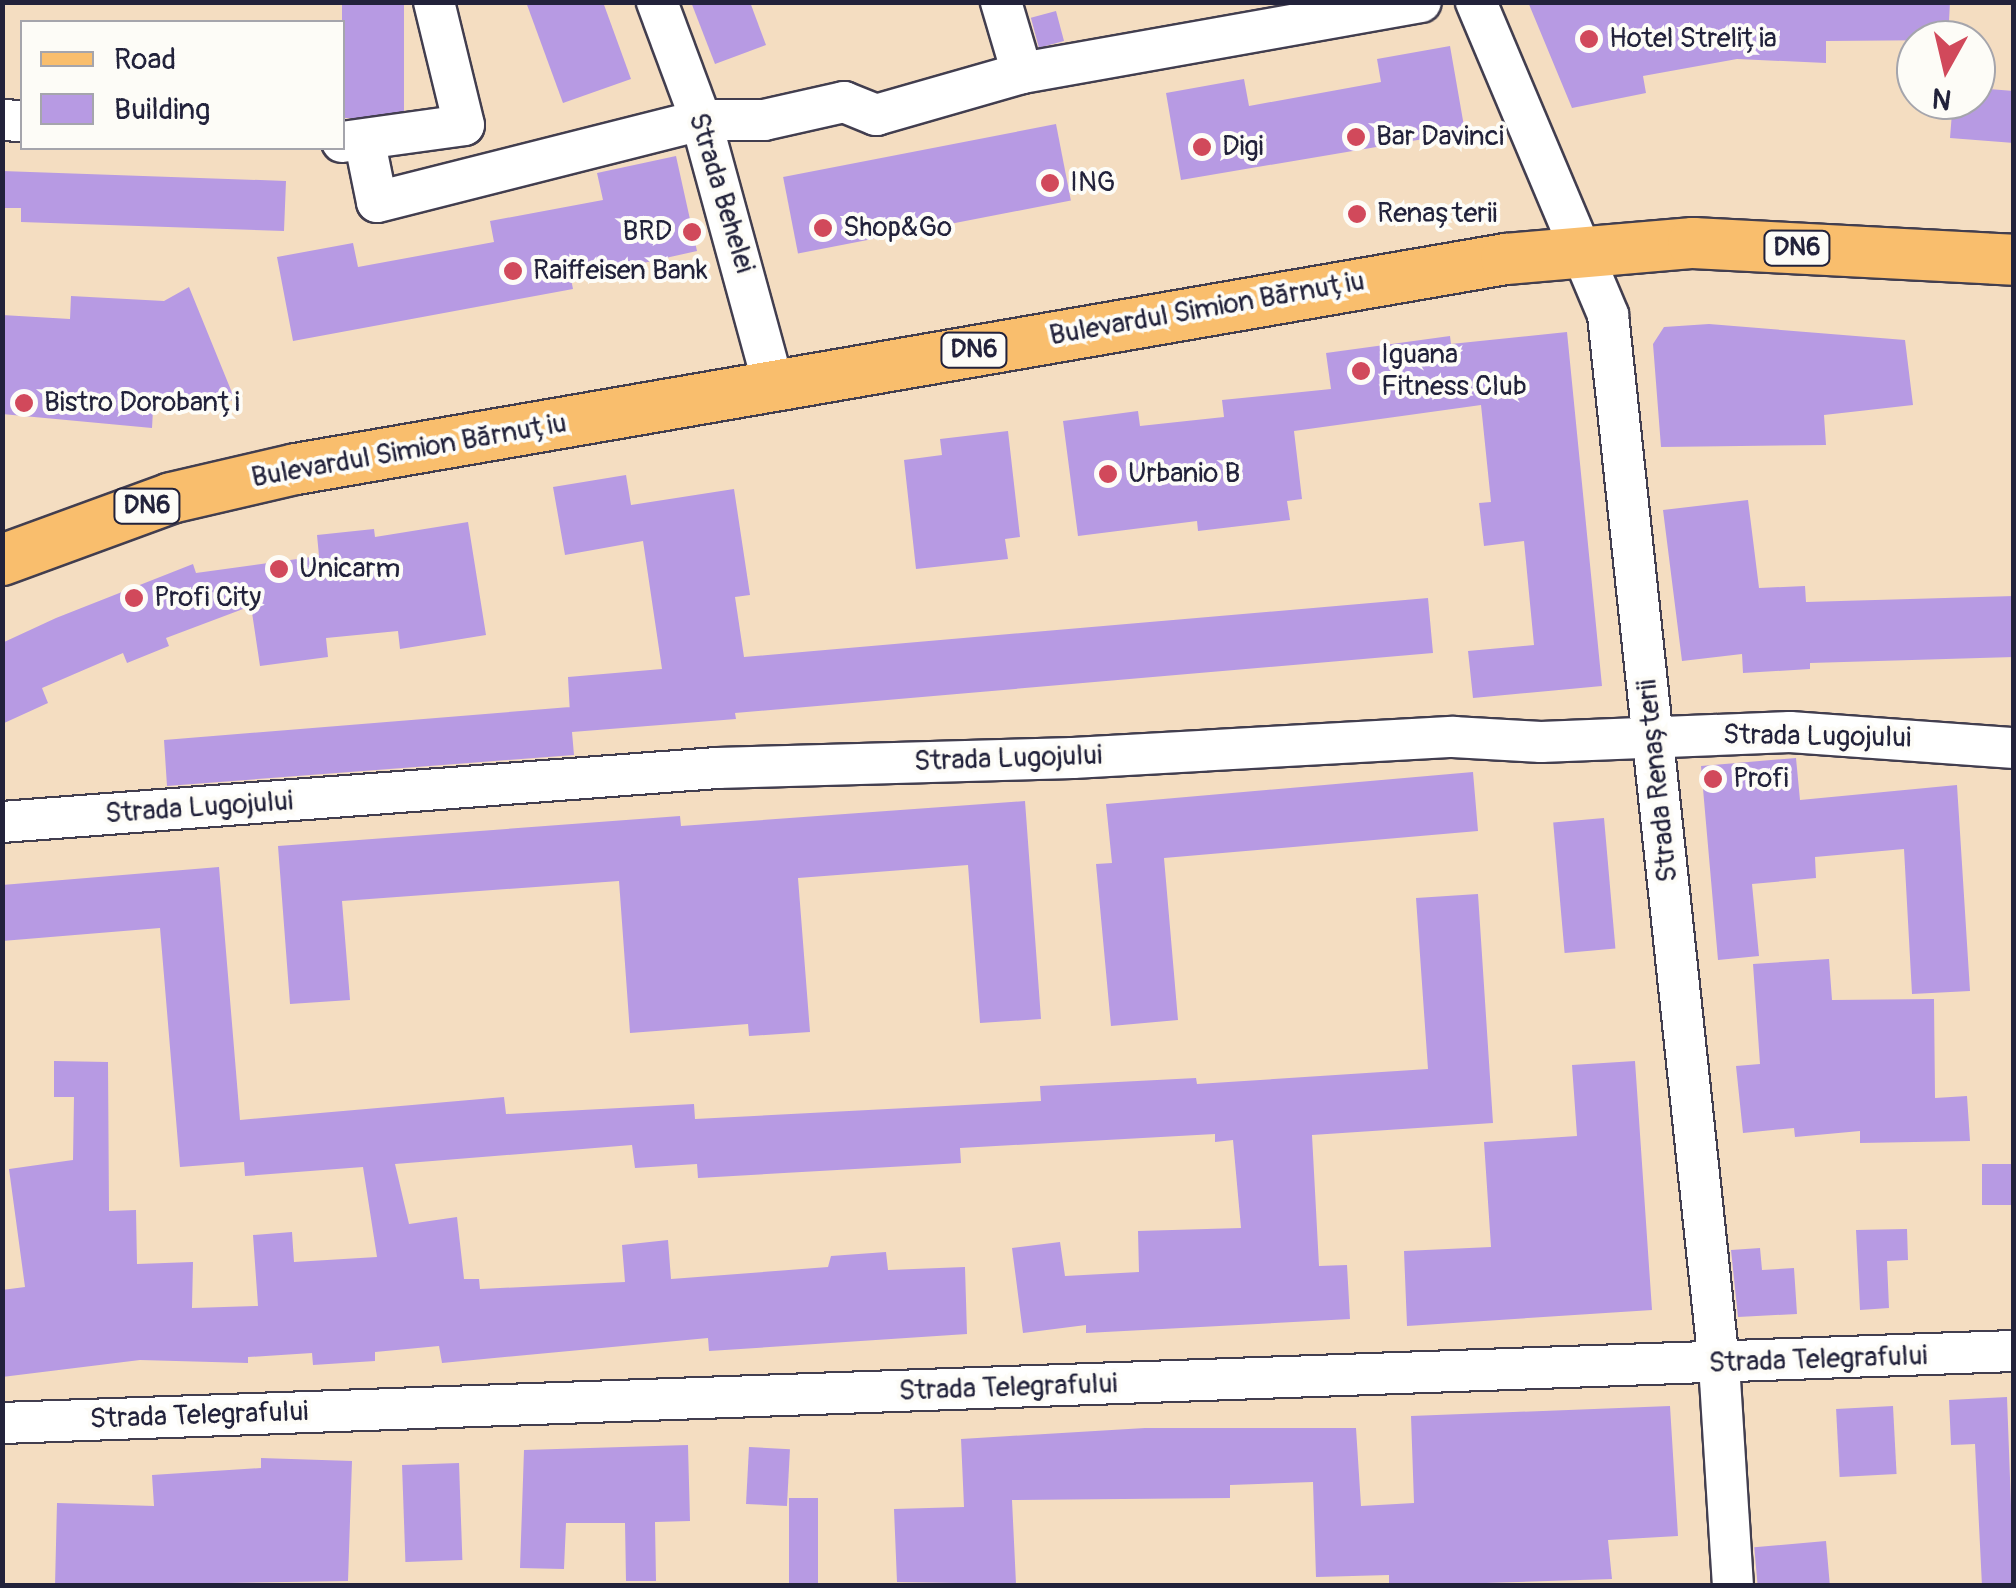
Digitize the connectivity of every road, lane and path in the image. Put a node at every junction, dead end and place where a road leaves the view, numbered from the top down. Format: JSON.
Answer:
{"nodes":[{"id":1,"x":434,"y":2,"type":"edge"},
{"id":2,"x":657,"y":2,"type":"edge"},
{"id":3,"x":1002,"y":2,"type":"edge"},
{"id":4,"x":1421,"y":2,"type":"edge"},
{"id":5,"x":1476,"y":2,"type":"edge"},
{"id":6,"x":1022,"y":72,"type":"junction"},
{"id":7,"x":700,"y":120,"type":"junction"},
{"id":8,"x":354,"y":142,"type":"edge"},
{"id":9,"x":1580,"y":249,"type":"junction"},
{"id":10,"x":2014,"y":260,"type":"edge"},
{"id":11,"x":774,"y":386,"type":"junction"},
{"id":12,"x":2,"y":560,"type":"edge"},
{"id":13,"x":1654,"y":739,"type":"junction"},
{"id":14,"x":2014,"y":748,"type":"edge"},
{"id":15,"x":2,"y":822,"type":"edge"},
{"id":16,"x":2014,"y":1351,"type":"edge"},
{"id":17,"x":1719,"y":1364,"type":"junction"},
{"id":18,"x":2,"y":1422,"type":"edge"},
{"id":19,"x":1733,"y":1586,"type":"edge"}],
"edges":[{"from":1,"to":8,"type":"street"},
{"from":2,"to":7,"type":"street","name":"Strada Behelei"},
{"from":3,"to":6,"type":"street"},
{"from":4,"to":6,"type":"street"},
{"from":5,"to":9,"type":"street","name":"Strada Renașterii"},
{"from":6,"to":7,"type":"street"},
{"from":7,"to":8,"type":"street"},
{"from":7,"to":11,"type":"street","name":"Strada Behelei"},
{"from":9,"to":10,"type":"main road","name":"Bulevardul Simion Bărnuțiu","number":"DN6"},
{"from":9,"to":11,"type":"main road","name":"Bulevardul Simion Bărnuțiu","number":"DN6"},
{"from":9,"to":13,"type":"street","name":"Strada Renașterii"},
{"from":11,"to":12,"type":"main road","name":"Bulevardul Simion Bărnuțiu","number":"DN6"},
{"from":13,"to":14,"type":"street","name":"Strada Lugojului"},
{"from":13,"to":15,"type":"street","name":"Strada Lugojului"},
{"from":13,"to":17,"type":"street","name":"Strada Renașterii"},
{"from":16,"to":17,"type":"street","name":"Strada Telegrafului"},
{"from":17,"to":18,"type":"street","name":"Strada Telegrafului"},
{"from":17,"to":19,"type":"street","name":"Strada Renașterii"}]}
